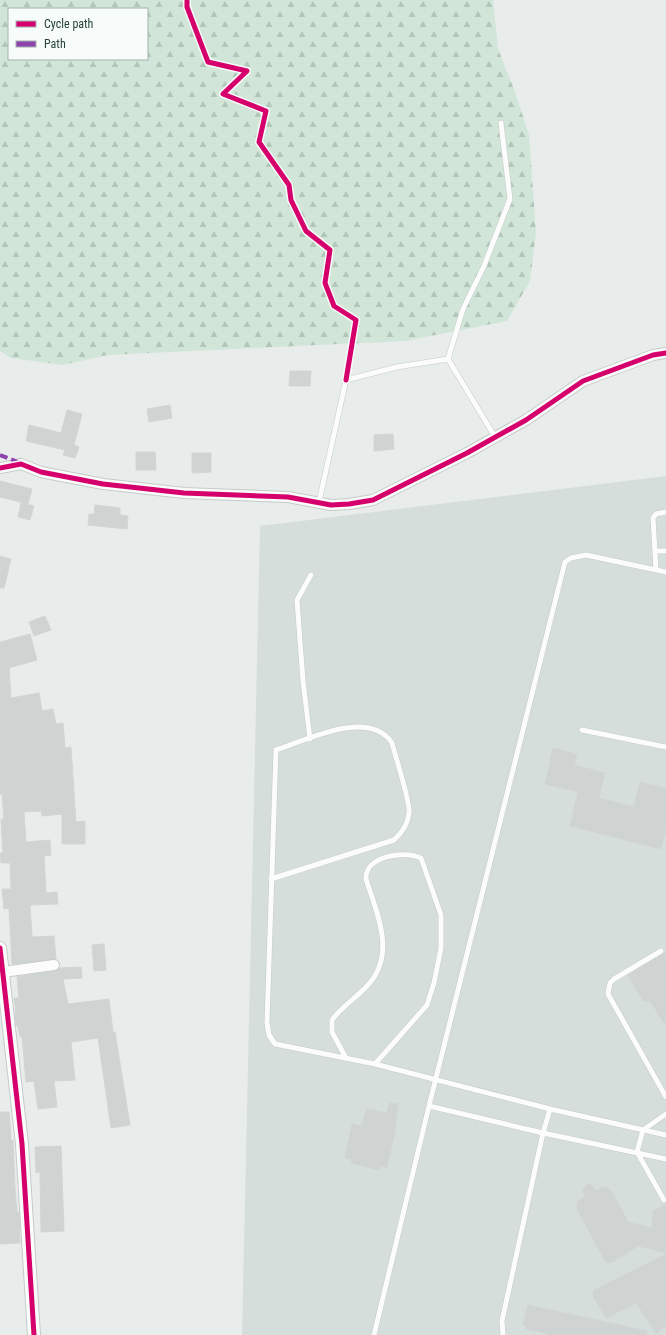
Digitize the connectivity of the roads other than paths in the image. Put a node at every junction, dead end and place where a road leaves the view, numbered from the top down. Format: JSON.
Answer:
{"nodes":[{"id":1,"x":501,"y":123,"type":"dead end"},
{"id":2,"x":666,"y":353,"type":"edge"},
{"id":3,"x":448,"y":359,"type":"junction"},
{"id":4,"x":495,"y":437,"type":"junction"},
{"id":5,"x":0,"y":468,"type":"edge"},
{"id":6,"x":319,"y":502,"type":"junction"},
{"id":7,"x":666,"y":512,"type":"edge"},
{"id":8,"x":666,"y":550,"type":"edge"},
{"id":9,"x":655,"y":551,"type":"junction"},
{"id":10,"x":656,"y":570,"type":"junction"},
{"id":11,"x":666,"y":572,"type":"edge"},
{"id":12,"x":311,"y":575,"type":"dead end"},
{"id":13,"x":582,"y":730,"type":"dead end"},
{"id":14,"x":310,"y":739,"type":"junction"},
{"id":15,"x":666,"y":746,"type":"edge"},
{"id":16,"x":272,"y":879,"type":"junction"},
{"id":17,"x":0,"y":948,"type":"edge"},
{"id":18,"x":661,"y":951,"type":"dead end"},
{"id":19,"x":54,"y":964,"type":"dead end"},
{"id":20,"x":3,"y":972,"type":"junction"},
{"id":21,"x":346,"y":1058,"type":"junction"},
{"id":22,"x":375,"y":1064,"type":"junction"},
{"id":23,"x":435,"y":1080,"type":"junction"},
{"id":24,"x":666,"y":1097,"type":"edge"},
{"id":25,"x":428,"y":1106,"type":"junction"},
{"id":26,"x":550,"y":1109,"type":"junction"},
{"id":27,"x":666,"y":1114,"type":"edge"},
{"id":28,"x":642,"y":1130,"type":"junction"},
{"id":29,"x":543,"y":1133,"type":"junction"},
{"id":30,"x":666,"y":1135,"type":"edge"},
{"id":31,"x":637,"y":1152,"type":"junction"},
{"id":32,"x":666,"y":1159,"type":"edge"},
{"id":33,"x":664,"y":1200,"type":"dead end"},
{"id":34,"x":34,"y":1335,"type":"edge"},
{"id":35,"x":374,"y":1335,"type":"edge"},
{"id":36,"x":503,"y":1335,"type":"edge"}],
"edges":[{"from":1,"to":3,"type":"lane"},
{"from":2,"to":4,"type":"street"},
{"from":3,"to":4,"type":"lane"},
{"from":3,"to":6,"type":"lane"},
{"from":4,"to":6,"type":"street"},
{"from":5,"to":6,"type":"street"},
{"from":7,"to":9,"type":"lane"},
{"from":8,"to":9,"type":"lane"},
{"from":9,"to":10,"type":"lane"},
{"from":10,"to":11,"type":"lane"},
{"from":10,"to":23,"type":"lane"},
{"from":12,"to":14,"type":"lane"},
{"from":13,"to":15,"type":"lane"},
{"from":14,"to":16,"type":"lane"},
{"from":14,"to":16,"type":"lane"},
{"from":16,"to":21,"type":"lane"},
{"from":17,"to":20,"type":"street"},
{"from":18,"to":24,"type":"lane"},
{"from":19,"to":20,"type":"street"},
{"from":20,"to":34,"type":"street"},
{"from":21,"to":22,"type":"lane"},
{"from":21,"to":22,"type":"lane"},
{"from":22,"to":23,"type":"lane"},
{"from":23,"to":25,"type":"lane"},
{"from":23,"to":26,"type":"lane"},
{"from":25,"to":29,"type":"lane"},
{"from":25,"to":35,"type":"lane"},
{"from":26,"to":28,"type":"lane"},
{"from":26,"to":29,"type":"lane"},
{"from":27,"to":28,"type":"lane"},
{"from":28,"to":30,"type":"lane"},
{"from":28,"to":31,"type":"lane"},
{"from":29,"to":31,"type":"lane"},
{"from":29,"to":36,"type":"lane"},
{"from":31,"to":32,"type":"lane"},
{"from":31,"to":33,"type":"lane"}]}
